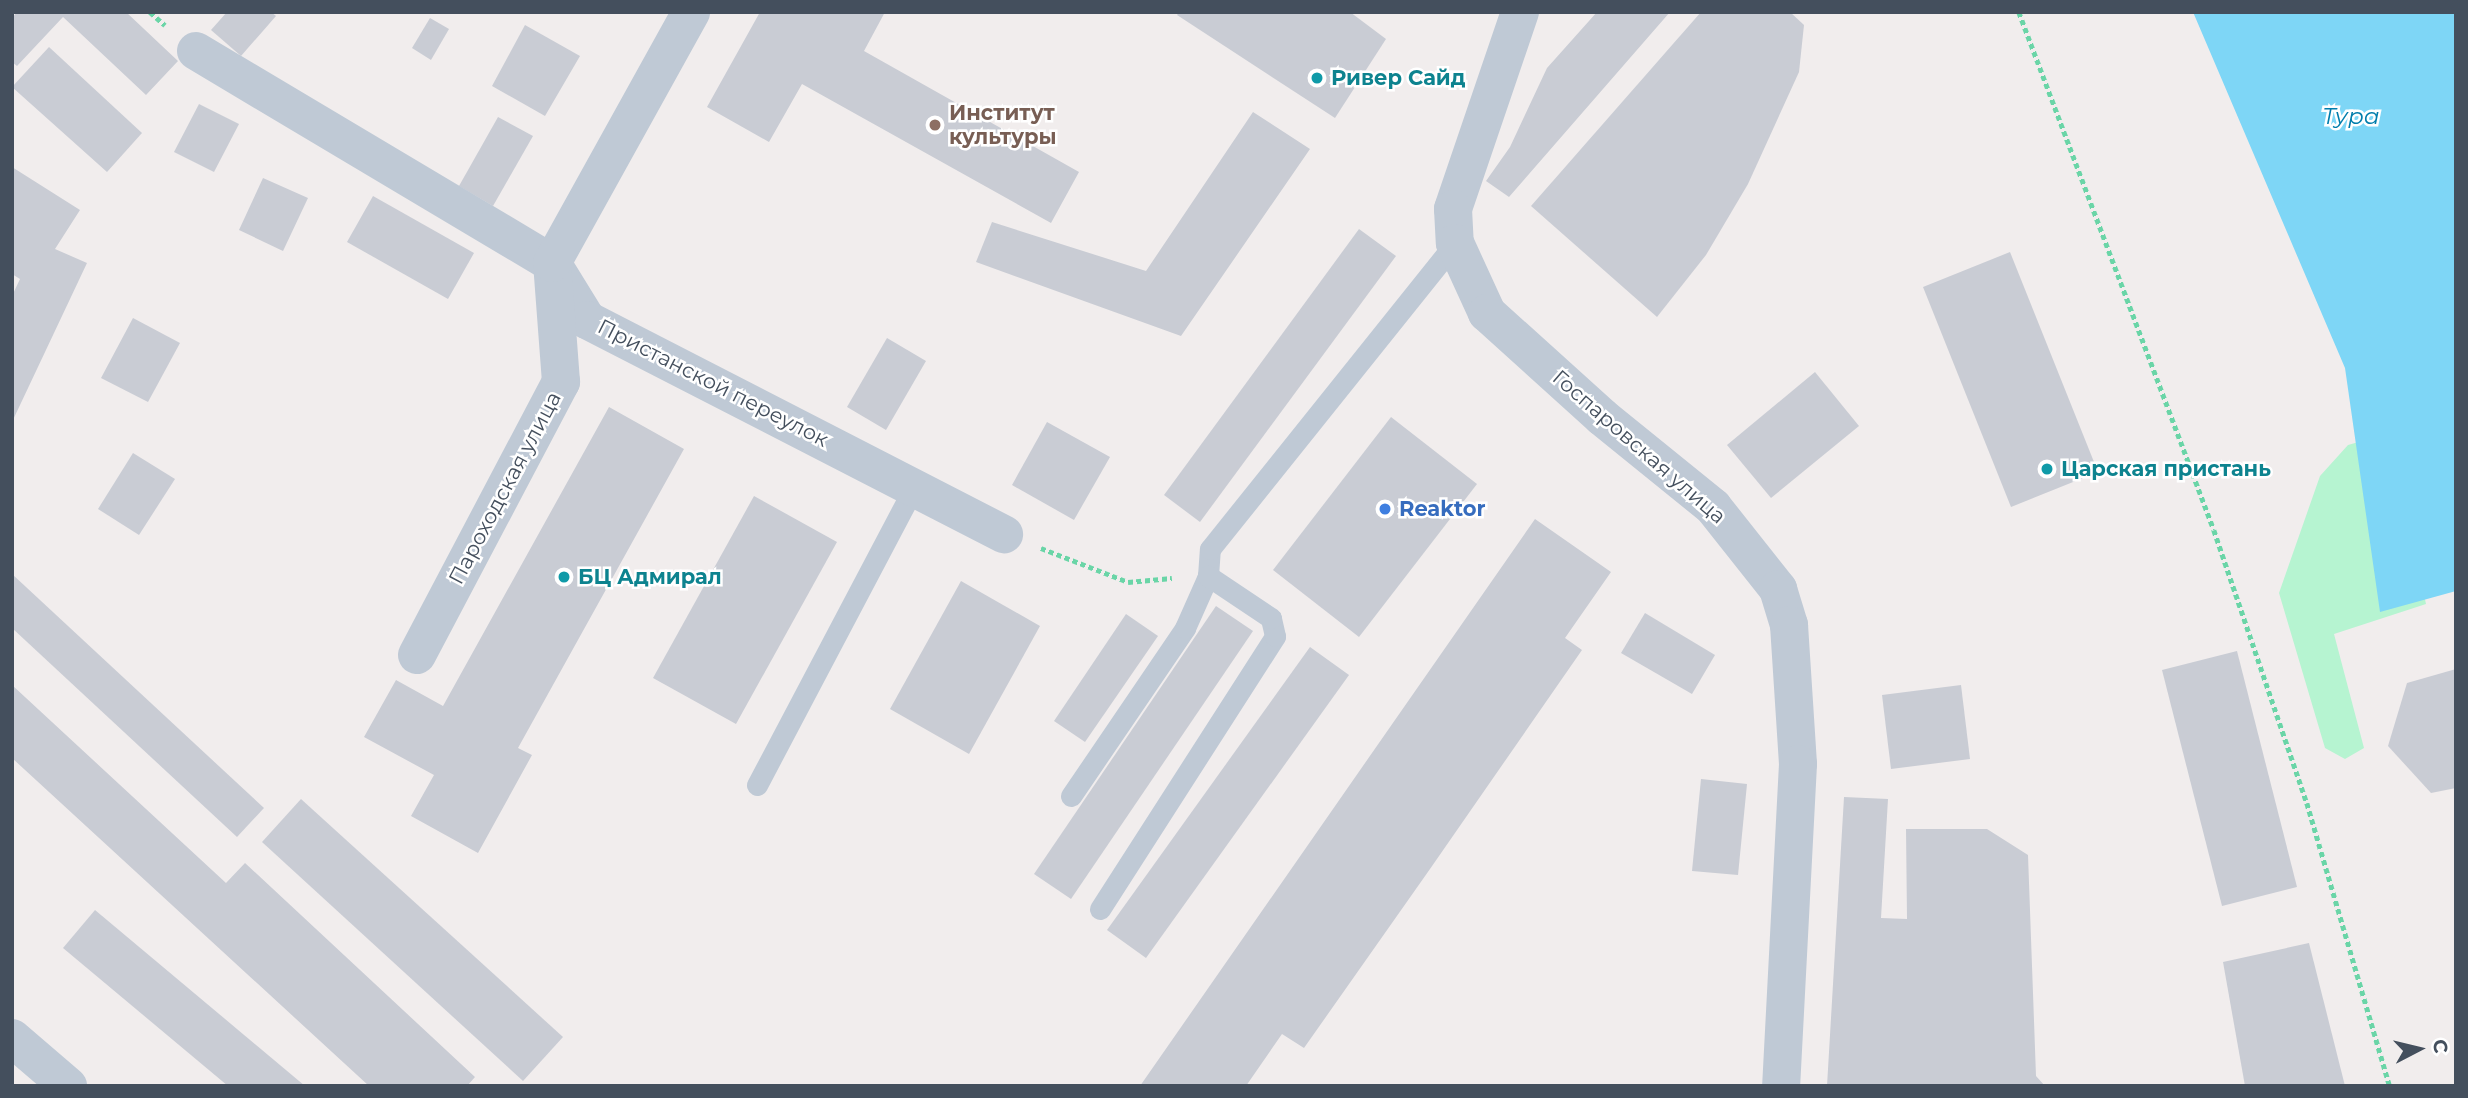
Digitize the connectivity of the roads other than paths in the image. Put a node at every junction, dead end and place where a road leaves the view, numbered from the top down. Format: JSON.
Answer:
{"nodes":[{"id":1,"x":691,"y":12,"type":"edge"},
{"id":2,"x":1520,"y":12,"type":"edge"},
{"id":3,"x":197,"y":51,"type":"dead end"},
{"id":4,"x":1455,"y":243,"type":"junction"},
{"id":5,"x":552,"y":263,"type":"junction"},
{"id":6,"x":915,"y":485,"type":"junction"},
{"id":7,"x":1004,"y":534,"type":"road end"},
{"id":8,"x":1208,"y":576,"type":"junction"},
{"id":9,"x":417,"y":655,"type":"dead end"},
{"id":10,"x":757,"y":785,"type":"dead end"},
{"id":11,"x":1072,"y":796,"type":"dead end"},
{"id":12,"x":1100,"y":909,"type":"dead end"},
{"id":13,"x":12,"y":1038,"type":"edge"},
{"id":14,"x":68,"y":1086,"type":"edge"},
{"id":15,"x":1781,"y":1086,"type":"edge"}],
"edges":[{"from":1,"to":5,"type":"street"},
{"from":2,"to":4,"type":"street"},
{"from":3,"to":5,"type":"street","name":"Пристанской переулок"},
{"from":4,"to":8,"type":"lane"},
{"from":4,"to":15,"type":"street","name":"Госпаровская улица"},
{"from":5,"to":6,"type":"street","name":"Пристанской переулок"},
{"from":5,"to":9,"type":"street","name":"Пароходская улица"},
{"from":6,"to":7,"type":"street","name":"Пристанской переулок"},
{"from":6,"to":10,"type":"lane"},
{"from":8,"to":11,"type":"lane"},
{"from":8,"to":12,"type":"lane"},
{"from":13,"to":14,"type":"street"}]}
